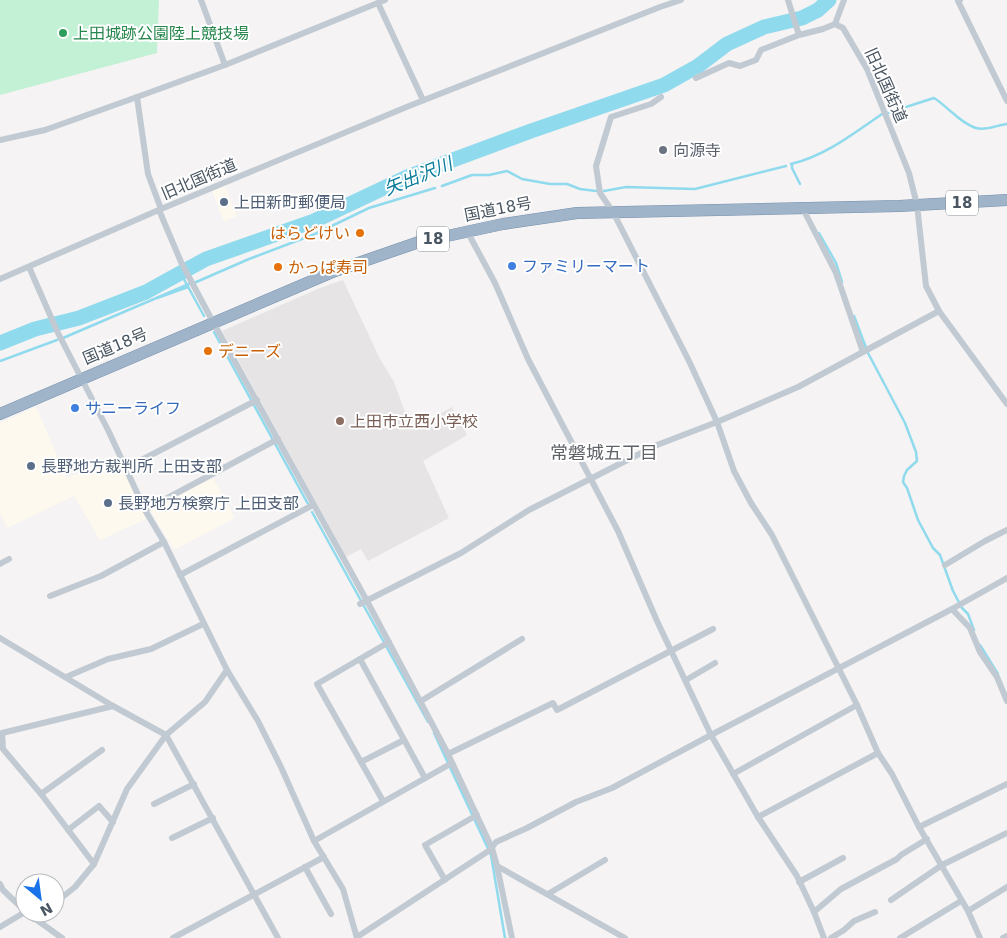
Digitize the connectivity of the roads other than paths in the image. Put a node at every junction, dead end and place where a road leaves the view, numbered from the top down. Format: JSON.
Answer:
{"nodes":[{"id":1,"x":202,"y":0,"type":"edge"},
{"id":2,"x":681,"y":0,"type":"edge"},
{"id":3,"x":788,"y":0,"type":"edge"},
{"id":4,"x":844,"y":0,"type":"edge"},
{"id":5,"x":960,"y":0,"type":"edge"},
{"id":6,"x":382,"y":1,"type":"edge"},
{"id":7,"x":835,"y":24,"type":"junction"},
{"id":8,"x":798,"y":32,"type":"junction"},
{"id":9,"x":225,"y":65,"type":"junction"},
{"id":10,"x":696,"y":78,"type":"dead end"},
{"id":11,"x":138,"y":97,"type":"junction"},
{"id":12,"x":661,"y":97,"type":"dead end"},
{"id":13,"x":423,"y":100,"type":"junction"},
{"id":14,"x":1007,"y":101,"type":"edge"},
{"id":15,"x":0,"y":140,"type":"edge"},
{"id":16,"x":1007,"y":200,"type":"edge"},
{"id":17,"x":917,"y":205,"type":"junction"},
{"id":18,"x":802,"y":207,"type":"junction"},
{"id":19,"x":160,"y":210,"type":"junction"},
{"id":20,"x":614,"y":212,"type":"junction"},
{"id":21,"x":467,"y":231,"type":"junction"},
{"id":22,"x":29,"y":267,"type":"junction"},
{"id":23,"x":0,"y":279,"type":"edge"},
{"id":24,"x":939,"y":311,"type":"junction"},
{"id":25,"x":213,"y":322,"type":"junction"},
{"id":26,"x":863,"y":352,"type":"junction"},
{"id":27,"x":80,"y":379,"type":"junction"},
{"id":28,"x":257,"y":400,"type":"junction"},
{"id":29,"x":1007,"y":404,"type":"edge"},
{"id":30,"x":0,"y":414,"type":"edge"},
{"id":31,"x":717,"y":422,"type":"junction"},
{"id":32,"x":278,"y":439,"type":"junction"},
{"id":33,"x":126,"y":468,"type":"junction"},
{"id":34,"x":592,"y":479,"type":"junction"},
{"id":35,"x":313,"y":505,"type":"junction"},
{"id":36,"x":145,"y":510,"type":"junction"},
{"id":37,"x":1007,"y":530,"type":"edge"},
{"id":38,"x":164,"y":542,"type":"junction"},
{"id":39,"x":9,"y":559,"type":"dead end"},
{"id":40,"x":0,"y":564,"type":"edge"},
{"id":41,"x":945,"y":565,"type":"dead end"},
{"id":42,"x":180,"y":575,"type":"junction"},
{"id":43,"x":1007,"y":578,"type":"edge"},
{"id":44,"x":50,"y":596,"type":"dead end"},
{"id":45,"x":364,"y":602,"type":"junction"},
{"id":46,"x":952,"y":609,"type":"junction"},
{"id":47,"x":203,"y":624,"type":"junction"},
{"id":48,"x":713,"y":629,"type":"dead end"},
{"id":49,"x":0,"y":638,"type":"edge"},
{"id":50,"x":522,"y":639,"type":"dead end"},
{"id":51,"x":389,"y":642,"type":"junction"},
{"id":52,"x":673,"y":651,"type":"junction"},
{"id":53,"x":360,"y":659,"type":"junction"},
{"id":54,"x":715,"y":663,"type":"dead end"},
{"id":55,"x":838,"y":668,"type":"junction"},
{"id":56,"x":227,"y":670,"type":"junction"},
{"id":57,"x":66,"y":677,"type":"junction"},
{"id":58,"x":686,"y":680,"type":"junction"},
{"id":59,"x":1004,"y":683,"type":"edge"},
{"id":60,"x":421,"y":701,"type":"junction"},
{"id":61,"x":1007,"y":701,"type":"edge"},
{"id":62,"x":857,"y":705,"type":"junction"},
{"id":63,"x":113,"y":706,"type":"junction"},
{"id":64,"x":166,"y":735,"type":"junction"},
{"id":65,"x":711,"y":735,"type":"junction"},
{"id":66,"x":404,"y":740,"type":"junction"},
{"id":67,"x":2,"y":749,"type":"edge"},
{"id":68,"x":102,"y":750,"type":"dead end"},
{"id":69,"x":878,"y":753,"type":"junction"},
{"id":70,"x":448,"y":754,"type":"junction"},
{"id":71,"x":361,"y":762,"type":"junction"},
{"id":72,"x":452,"y":763,"type":"junction"},
{"id":73,"x":733,"y":774,"type":"junction"},
{"id":74,"x":425,"y":778,"type":"junction"},
{"id":75,"x":194,"y":784,"type":"junction"},
{"id":76,"x":1007,"y":784,"type":"edge"},
{"id":77,"x":41,"y":794,"type":"junction"},
{"id":78,"x":383,"y":801,"type":"junction"},
{"id":79,"x":154,"y":804,"type":"dead end"},
{"id":80,"x":477,"y":815,"type":"junction"},
{"id":81,"x":758,"y":817,"type":"junction"},
{"id":82,"x":213,"y":818,"type":"junction"},
{"id":83,"x":113,"y":822,"type":"junction"},
{"id":84,"x":919,"y":827,"type":"junction"},
{"id":85,"x":68,"y":830,"type":"junction"},
{"id":86,"x":1007,"y":833,"type":"edge"},
{"id":87,"x":172,"y":838,"type":"dead end"},
{"id":88,"x":927,"y":840,"type":"junction"},
{"id":89,"x":314,"y":841,"type":"junction"},
{"id":90,"x":492,"y":848,"type":"junction"},
{"id":91,"x":324,"y":857,"type":"junction"},
{"id":92,"x":843,"y":858,"type":"dead end"},
{"id":93,"x":605,"y":860,"type":"dead end"},
{"id":94,"x":94,"y":864,"type":"junction"},
{"id":95,"x":942,"y":865,"type":"junction"},
{"id":96,"x":498,"y":866,"type":"junction"},
{"id":97,"x":305,"y":867,"type":"junction"},
{"id":98,"x":445,"y":880,"type":"junction"},
{"id":99,"x":799,"y":882,"type":"junction"},
{"id":100,"x":0,"y":884,"type":"edge"},
{"id":101,"x":1007,"y":887,"type":"edge"},
{"id":102,"x":255,"y":894,"type":"junction"},
{"id":103,"x":548,"y":894,"type":"junction"},
{"id":104,"x":65,"y":895,"type":"edge"},
{"id":105,"x":891,"y":900,"type":"dead end"},
{"id":106,"x":15,"y":901,"type":"edge"},
{"id":107,"x":961,"y":901,"type":"junction"},
{"id":108,"x":968,"y":911,"type":"junction"},
{"id":109,"x":814,"y":912,"type":"junction"},
{"id":110,"x":875,"y":912,"type":"dead end"},
{"id":111,"x":331,"y":914,"type":"dead end"},
{"id":112,"x":15,"y":919,"type":"edge"},
{"id":113,"x":40,"y":923,"type":"edge"},
{"id":114,"x":0,"y":928,"type":"edge"},
{"id":115,"x":1007,"y":936,"type":"edge"},
{"id":116,"x":357,"y":937,"type":"edge"},
{"id":117,"x":62,"y":938,"type":"edge"},
{"id":118,"x":173,"y":938,"type":"edge"},
{"id":119,"x":278,"y":938,"type":"edge"},
{"id":120,"x":512,"y":938,"type":"edge"},
{"id":121,"x":625,"y":938,"type":"edge"},
{"id":122,"x":824,"y":938,"type":"edge"},
{"id":123,"x":831,"y":938,"type":"edge"},
{"id":124,"x":900,"y":938,"type":"edge"},
{"id":125,"x":980,"y":938,"type":"edge"},
{"id":126,"x":1003,"y":938,"type":"edge"}],
"edges":[{"from":1,"to":9,"type":"street"},
{"from":2,"to":13,"type":"street"},
{"from":3,"to":8,"type":"street"},
{"from":4,"to":7,"type":"street"},
{"from":5,"to":14,"type":"street"},
{"from":6,"to":9,"type":"street"},
{"from":6,"to":13,"type":"street"},
{"from":7,"to":8,"type":"street"},
{"from":7,"to":17,"type":"street","name":"旧北国街道"},
{"from":8,"to":10,"type":"street"},
{"from":9,"to":11,"type":"street"},
{"from":11,"to":15,"type":"street"},
{"from":11,"to":19,"type":"street"},
{"from":12,"to":20,"type":"street"},
{"from":13,"to":19,"type":"street","name":"旧北国街道"},
{"from":16,"to":17,"type":"highway","name":"国道18号","number":"18"},
{"from":17,"to":18,"type":"highway","name":"国道18号","number":"18"},
{"from":17,"to":24,"type":"street","name":"旧北国街道"},
{"from":18,"to":20,"type":"highway","name":"国道18号","number":"18"},
{"from":18,"to":26,"type":"street"},
{"from":19,"to":22,"type":"street","name":"旧北国街道"},
{"from":19,"to":25,"type":"street"},
{"from":20,"to":21,"type":"highway","name":"国道18号","number":"18"},
{"from":20,"to":31,"type":"street"},
{"from":21,"to":25,"type":"highway","name":"国道18号","number":"18"},
{"from":21,"to":34,"type":"street"},
{"from":22,"to":23,"type":"street","name":"旧北国街道"},
{"from":22,"to":27,"type":"street"},
{"from":24,"to":26,"type":"street"},
{"from":24,"to":29,"type":"street","name":"旧北国街道"},
{"from":25,"to":27,"type":"highway","name":"国道18号","number":"18"},
{"from":25,"to":28,"type":"street"},
{"from":26,"to":31,"type":"street"},
{"from":27,"to":30,"type":"highway","name":"国道18号","number":"18"},
{"from":27,"to":33,"type":"street"},
{"from":28,"to":32,"type":"street"},
{"from":28,"to":33,"type":"street"},
{"from":31,"to":34,"type":"street"},
{"from":31,"to":55,"type":"street"},
{"from":32,"to":35,"type":"street"},
{"from":32,"to":36,"type":"street"},
{"from":33,"to":36,"type":"street"},
{"from":34,"to":45,"type":"street"},
{"from":34,"to":52,"type":"street"},
{"from":35,"to":42,"type":"street"},
{"from":35,"to":45,"type":"street"},
{"from":36,"to":38,"type":"street"},
{"from":37,"to":41,"type":"street"},
{"from":38,"to":42,"type":"street"},
{"from":38,"to":44,"type":"street"},
{"from":39,"to":40,"type":"street"},
{"from":42,"to":47,"type":"street"},
{"from":43,"to":46,"type":"street"},
{"from":45,"to":51,"type":"street"},
{"from":46,"to":55,"type":"street"},
{"from":46,"to":59,"type":"street"},
{"from":47,"to":56,"type":"street"},
{"from":47,"to":57,"type":"street"},
{"from":48,"to":52,"type":"street"},
{"from":49,"to":57,"type":"street"},
{"from":50,"to":60,"type":"street"},
{"from":51,"to":53,"type":"street"},
{"from":51,"to":60,"type":"street"},
{"from":52,"to":58,"type":"street"},
{"from":52,"to":70,"type":"street"},
{"from":53,"to":66,"type":"street"},
{"from":53,"to":71,"type":"street"},
{"from":54,"to":58,"type":"street"},
{"from":55,"to":62,"type":"street"},
{"from":55,"to":65,"type":"street"},
{"from":56,"to":64,"type":"street"},
{"from":56,"to":89,"type":"street"},
{"from":57,"to":63,"type":"street"},
{"from":58,"to":65,"type":"street"},
{"from":59,"to":61,"type":"street"},
{"from":60,"to":70,"type":"street"},
{"from":62,"to":69,"type":"street"},
{"from":62,"to":73,"type":"street"},
{"from":63,"to":64,"type":"street"},
{"from":63,"to":67,"type":"street"},
{"from":64,"to":75,"type":"street"},
{"from":64,"to":83,"type":"street"},
{"from":65,"to":73,"type":"street"},
{"from":65,"to":90,"type":"street"},
{"from":66,"to":71,"type":"street"},
{"from":66,"to":74,"type":"street"},
{"from":67,"to":77,"type":"street"},
{"from":68,"to":77,"type":"street"},
{"from":69,"to":81,"type":"street"},
{"from":69,"to":84,"type":"street"},
{"from":70,"to":72,"type":"street"},
{"from":71,"to":78,"type":"street"},
{"from":72,"to":74,"type":"street"},
{"from":72,"to":80,"type":"street"},
{"from":73,"to":81,"type":"street"},
{"from":74,"to":78,"type":"street"},
{"from":75,"to":79,"type":"street"},
{"from":75,"to":82,"type":"street"},
{"from":76,"to":84,"type":"street"},
{"from":77,"to":85,"type":"street"},
{"from":78,"to":89,"type":"street"},
{"from":80,"to":90,"type":"street"},
{"from":80,"to":98,"type":"street"},
{"from":81,"to":99,"type":"street"},
{"from":82,"to":87,"type":"street"},
{"from":82,"to":102,"type":"street"},
{"from":83,"to":85,"type":"street"},
{"from":83,"to":94,"type":"street"},
{"from":84,"to":88,"type":"street"},
{"from":85,"to":94,"type":"street"},
{"from":86,"to":95,"type":"street"},
{"from":88,"to":95,"type":"street"},
{"from":88,"to":109,"type":"street"},
{"from":89,"to":91,"type":"street"},
{"from":90,"to":96,"type":"street"},
{"from":90,"to":98,"type":"street"},
{"from":91,"to":97,"type":"street"},
{"from":91,"to":116,"type":"street"},
{"from":92,"to":99,"type":"street"},
{"from":93,"to":103,"type":"street"},
{"from":94,"to":104,"type":"street"},
{"from":95,"to":105,"type":"street"},
{"from":95,"to":107,"type":"street"},
{"from":96,"to":103,"type":"street"},
{"from":96,"to":120,"type":"street"},
{"from":97,"to":102,"type":"street"},
{"from":97,"to":111,"type":"street"},
{"from":98,"to":116,"type":"street"},
{"from":99,"to":109,"type":"street"},
{"from":100,"to":106,"type":"street"},
{"from":101,"to":108,"type":"street"},
{"from":102,"to":118,"type":"street"},
{"from":102,"to":119,"type":"street"},
{"from":103,"to":121,"type":"street"},
{"from":107,"to":108,"type":"street"},
{"from":107,"to":124,"type":"street"},
{"from":108,"to":125,"type":"street"},
{"from":109,"to":122,"type":"street"},
{"from":110,"to":123,"type":"street"},
{"from":112,"to":114,"type":"street"},
{"from":113,"to":117,"type":"street"},
{"from":115,"to":126,"type":"street"}]}
